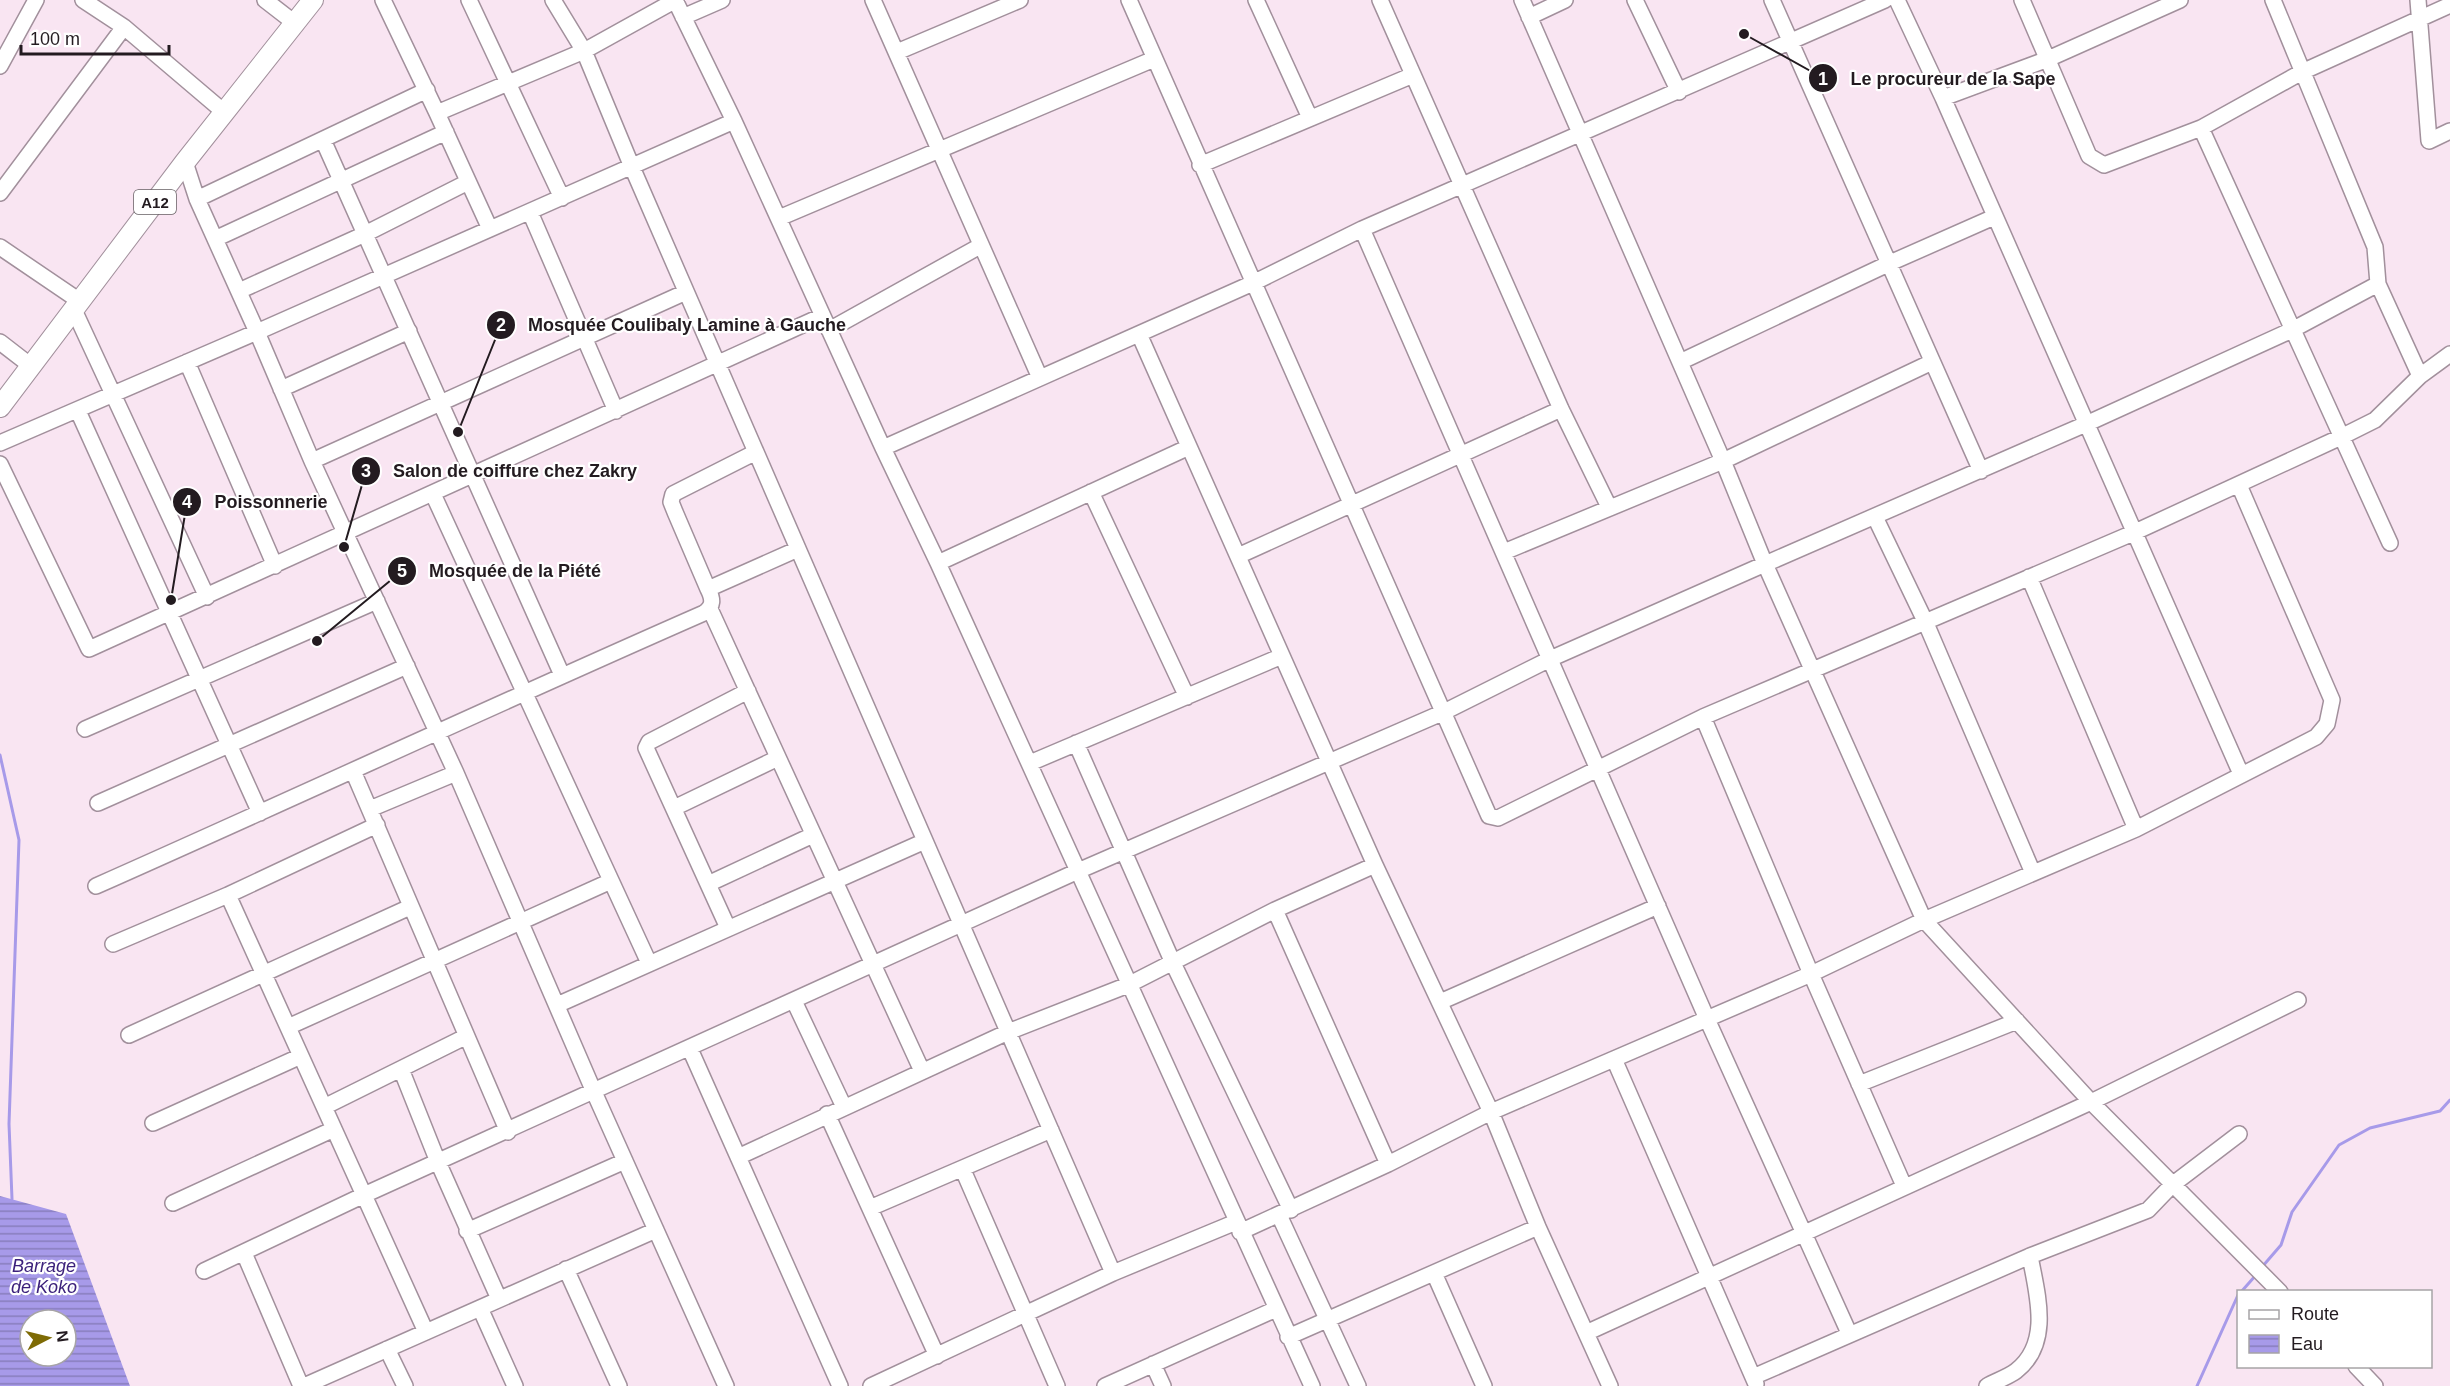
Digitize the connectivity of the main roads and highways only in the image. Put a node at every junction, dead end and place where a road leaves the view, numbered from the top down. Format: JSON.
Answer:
{"nodes":[{"id":1,"x":313,"y":0,"type":"edge"},
{"id":2,"x":0,"y":407,"type":"edge"}],
"edges":[{"from":1,"to":2,"type":"main road","number":"A12"}]}
